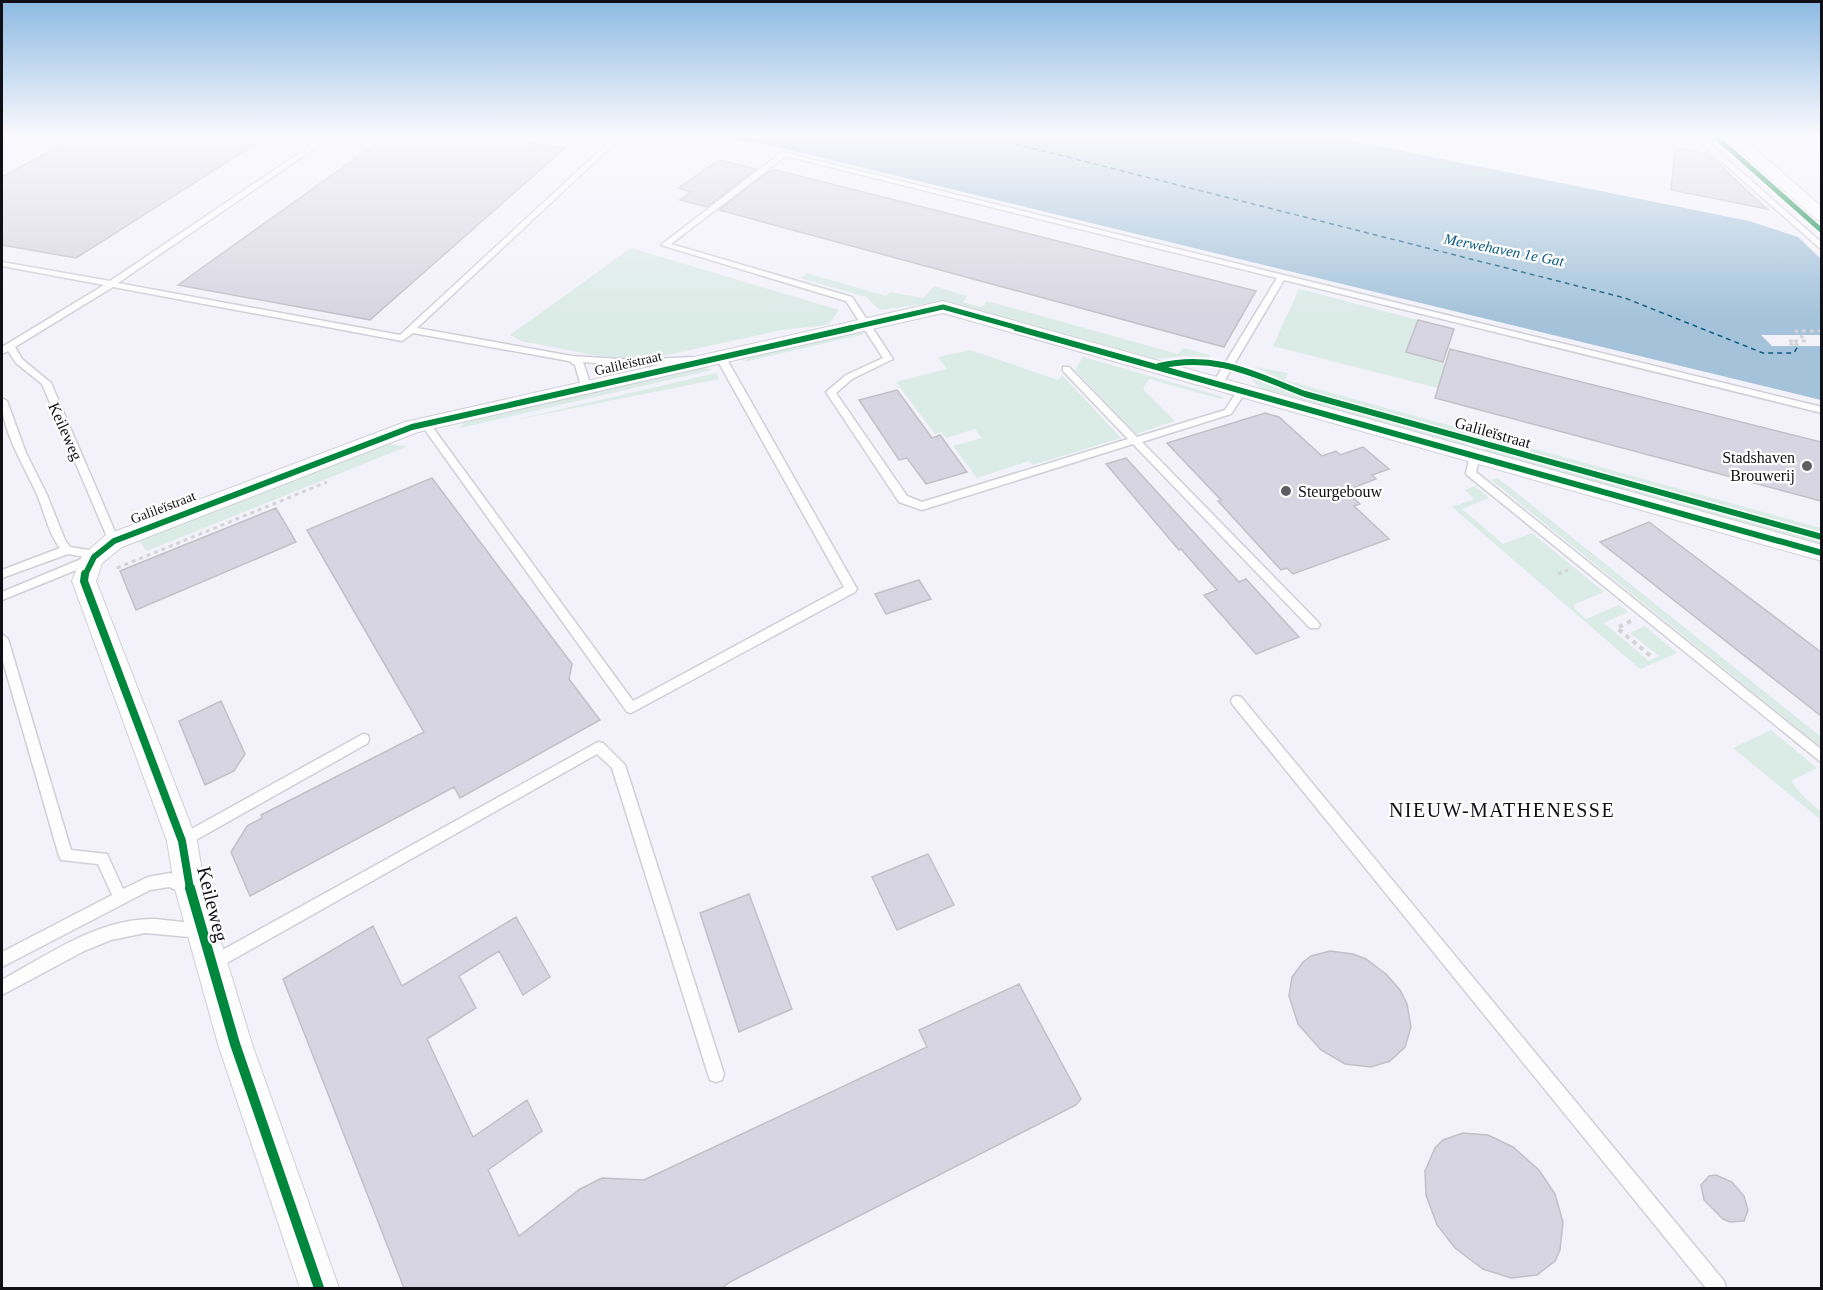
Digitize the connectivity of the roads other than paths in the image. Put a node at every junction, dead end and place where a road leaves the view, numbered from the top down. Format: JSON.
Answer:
{"nodes":[{"id":1,"x":242,"y":195,"type":"edge"},
{"id":2,"x":556,"y":195,"type":"edge"},
{"id":3,"x":731,"y":195,"type":"edge"},
{"id":4,"x":951,"y":195,"type":"edge"},
{"id":5,"x":1762,"y":195,"type":"edge"},
{"id":6,"x":1798,"y":195,"type":"edge"},
{"id":7,"x":1821,"y":216,"type":"edge"},
{"id":8,"x":1821,"y":248,"type":"edge"},
{"id":9,"x":2,"y":264,"type":"edge"},
{"id":10,"x":1282,"y":277,"type":"junction"},
{"id":11,"x":110,"y":285,"type":"junction"},
{"id":12,"x":865,"y":323,"type":"junction"},
{"id":13,"x":411,"y":330,"type":"junction"},
{"id":14,"x":6,"y":349,"type":"edge"},
{"id":15,"x":572,"y":358,"type":"junction"},
{"id":16,"x":710,"y":358,"type":"junction"},
{"id":17,"x":1066,"y":369,"type":"dead end"},
{"id":18,"x":597,"y":377,"type":"junction"},
{"id":19,"x":1218,"y":383,"type":"junction"},
{"id":20,"x":1242,"y":390,"type":"junction"},
{"id":21,"x":2,"y":401,"type":"edge"},
{"id":22,"x":1821,"y":410,"type":"edge"},
{"id":23,"x":425,"y":423,"type":"junction"},
{"id":24,"x":1133,"y":441,"type":"junction"},
{"id":25,"x":1475,"y":455,"type":"junction"},
{"id":26,"x":1821,"y":553,"type":"edge"},
{"id":27,"x":90,"y":557,"type":"junction"},
{"id":28,"x":2,"y":574,"type":"edge"},
{"id":29,"x":2,"y":596,"type":"edge"},
{"id":30,"x":1314,"y":625,"type":"dead end"},
{"id":31,"x":2,"y":639,"type":"edge"},
{"id":32,"x":1237,"y":701,"type":"dead end"},
{"id":33,"x":363,"y":739,"type":"dead end"},
{"id":34,"x":1821,"y":758,"type":"edge"},
{"id":35,"x":182,"y":841,"type":"junction"},
{"id":36,"x":190,"y":889,"type":"junction"},
{"id":37,"x":120,"y":898,"type":"junction"},
{"id":38,"x":202,"y":931,"type":"junction"},
{"id":39,"x":2,"y":960,"type":"edge"},
{"id":40,"x":212,"y":964,"type":"junction"},
{"id":41,"x":2,"y":988,"type":"edge"},
{"id":42,"x":716,"y":1074,"type":"dead end"},
{"id":43,"x":319,"y":1288,"type":"edge"},
{"id":44,"x":1717,"y":1288,"type":"edge"}],
"edges":[{"from":1,"to":11,"type":"lane","name":"Keileweg"},
{"from":2,"to":13,"type":"lane"},
{"from":3,"to":12,"type":"lane"},
{"from":4,"to":10,"type":"lane"},
{"from":5,"to":8,"type":"lane"},
{"from":6,"to":7,"type":"street"},
{"from":9,"to":11,"type":"lane"},
{"from":10,"to":19,"type":"lane"},
{"from":10,"to":22,"type":"lane"},
{"from":11,"to":13,"type":"lane"},
{"from":11,"to":14,"type":"lane","name":"Keileweg"},
{"from":12,"to":16,"type":"street","name":"Galileïstraat"},
{"from":12,"to":19,"type":"street","name":"Galileïstraat"},
{"from":12,"to":24,"type":"lane"},
{"from":13,"to":15,"type":"lane"},
{"from":14,"to":27,"type":"lane","name":"Keileweg"},
{"from":15,"to":18,"type":"lane"},
{"from":15,"to":18,"type":"lane"},
{"from":16,"to":18,"type":"street","name":"Galileïstraat"},
{"from":16,"to":23,"type":"lane"},
{"from":17,"to":24,"type":"lane"},
{"from":18,"to":23,"type":"street","name":"Galileïstraat"},
{"from":19,"to":20,"type":"street","name":"Galileïstraat"},
{"from":20,"to":24,"type":"lane"},
{"from":20,"to":25,"type":"street","name":"Galileïstraat"},
{"from":21,"to":27,"type":"lane"},
{"from":23,"to":27,"type":"street","name":"Galileïstraat"},
{"from":24,"to":30,"type":"lane"},
{"from":25,"to":26,"type":"street","name":"Galileïstraat"},
{"from":25,"to":34,"type":"lane"},
{"from":27,"to":28,"type":"lane"},
{"from":27,"to":29,"type":"lane"},
{"from":27,"to":35,"type":"street","name":"Keileweg"},
{"from":31,"to":37,"type":"lane"},
{"from":32,"to":44,"type":"lane"},
{"from":33,"to":35,"type":"lane"},
{"from":35,"to":36,"type":"street","name":"Keileweg"},
{"from":36,"to":37,"type":"lane"},
{"from":36,"to":38,"type":"street","name":"Keileweg"},
{"from":37,"to":39,"type":"lane"},
{"from":38,"to":40,"type":"street","name":"Keileweg"},
{"from":38,"to":41,"type":"lane"},
{"from":40,"to":42,"type":"lane"},
{"from":40,"to":43,"type":"street","name":"Keileweg"}]}
